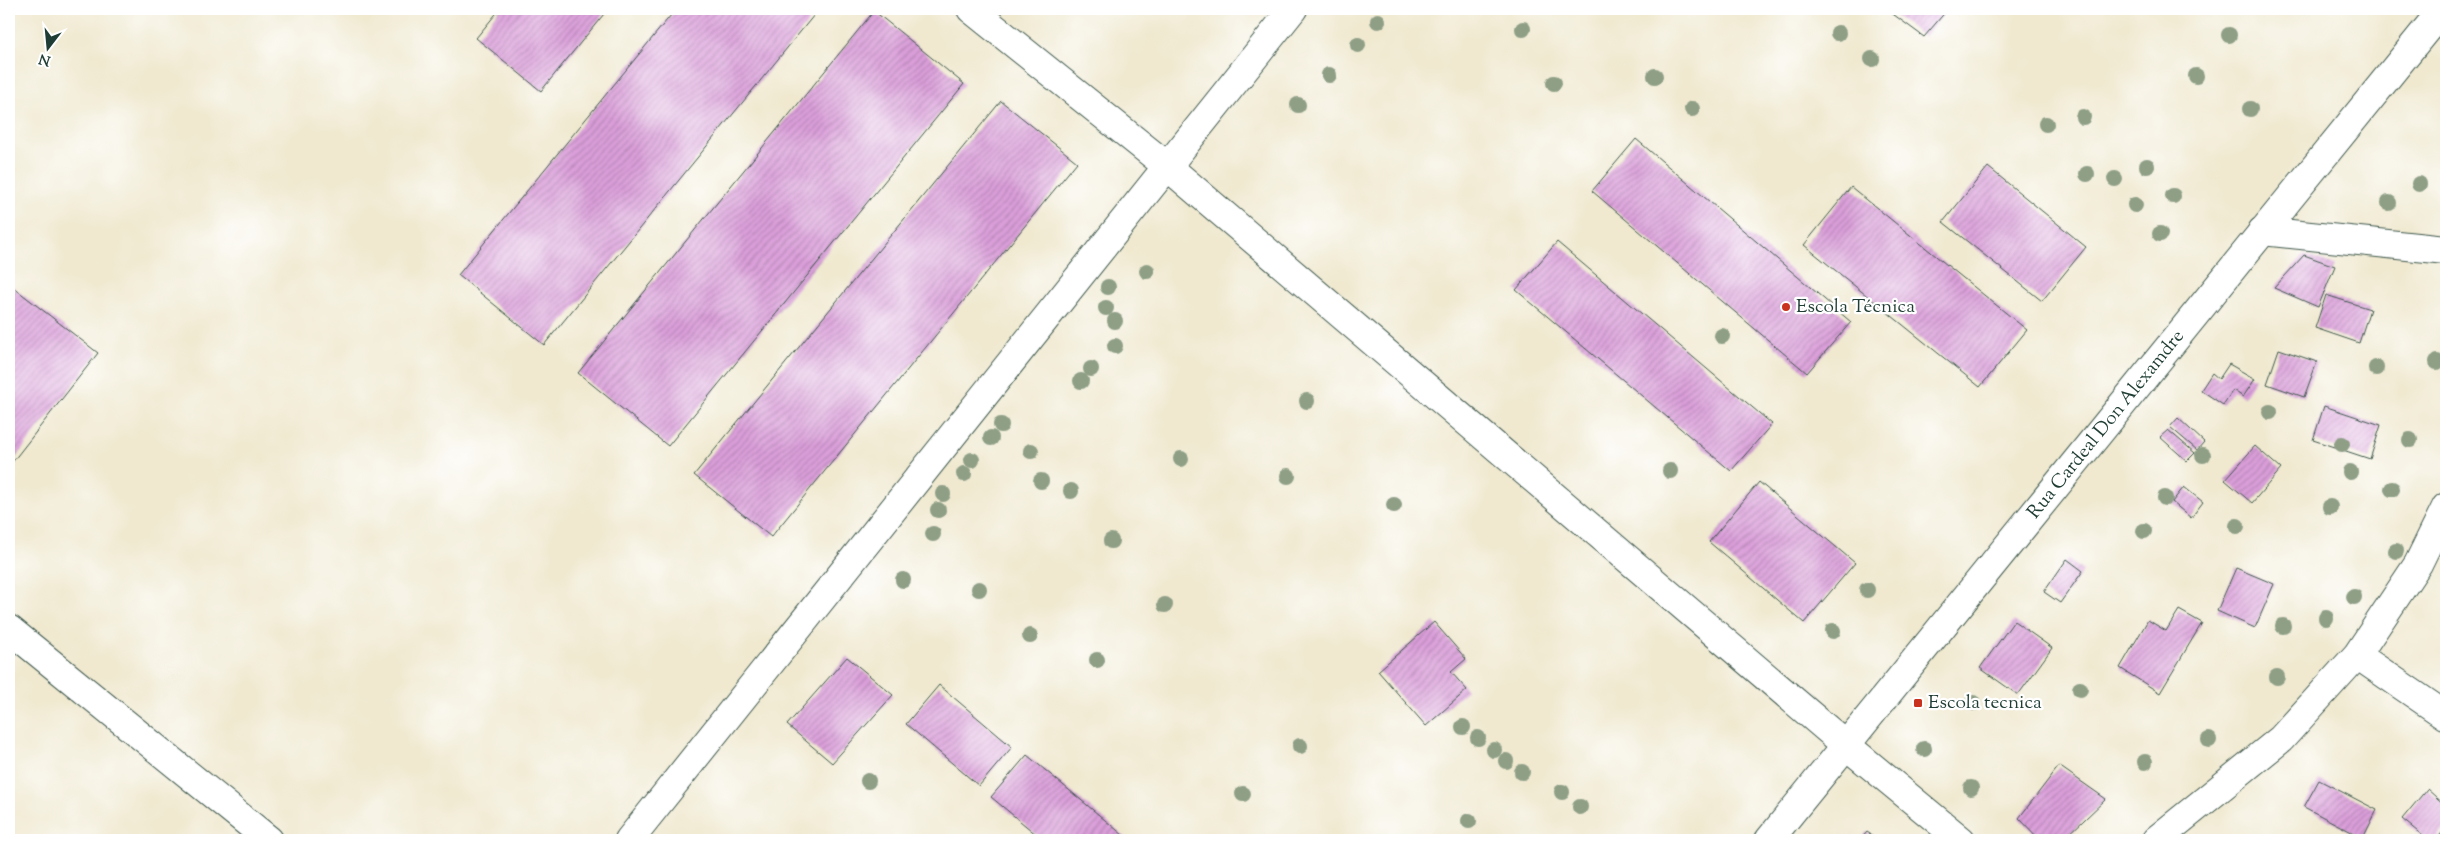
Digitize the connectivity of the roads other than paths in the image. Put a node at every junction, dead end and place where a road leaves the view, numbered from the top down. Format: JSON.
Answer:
{"nodes":[{"id":1,"x":971,"y":9,"type":"edge"},
{"id":2,"x":1293,"y":9,"type":"edge"},
{"id":3,"x":2443,"y":9,"type":"edge"},
{"id":4,"x":1167,"y":166,"type":"junction"},
{"id":5,"x":2262,"y":231,"type":"junction"},
{"id":6,"x":2446,"y":250,"type":"edge"},
{"id":7,"x":2446,"y":507,"type":"edge"},
{"id":8,"x":9,"y":629,"type":"edge"},
{"id":9,"x":2357,"y":655,"type":"junction"},
{"id":10,"x":2446,"y":716,"type":"edge"},
{"id":11,"x":1846,"y":746,"type":"junction"},
{"id":12,"x":269,"y":840,"type":"edge"},
{"id":13,"x":629,"y":840,"type":"edge"},
{"id":14,"x":1769,"y":840,"type":"edge"},
{"id":15,"x":1961,"y":840,"type":"edge"},
{"id":16,"x":2156,"y":840,"type":"edge"}],
"edges":[{"from":1,"to":4,"type":"street"},
{"from":2,"to":4,"type":"street"},
{"from":3,"to":5,"type":"street","name":"Rua Cardeal Don Alexamdre"},
{"from":4,"to":11,"type":"street"},
{"from":4,"to":13,"type":"street"},
{"from":5,"to":6,"type":"street"},
{"from":5,"to":11,"type":"street","name":"Rua Cardeal Don Alexamdre"},
{"from":7,"to":9,"type":"street"},
{"from":8,"to":12,"type":"street"},
{"from":9,"to":10,"type":"street"},
{"from":9,"to":16,"type":"street"},
{"from":11,"to":14,"type":"street","name":"Rua Cardeal Don Alexamdre"},
{"from":11,"to":15,"type":"street"}]}
